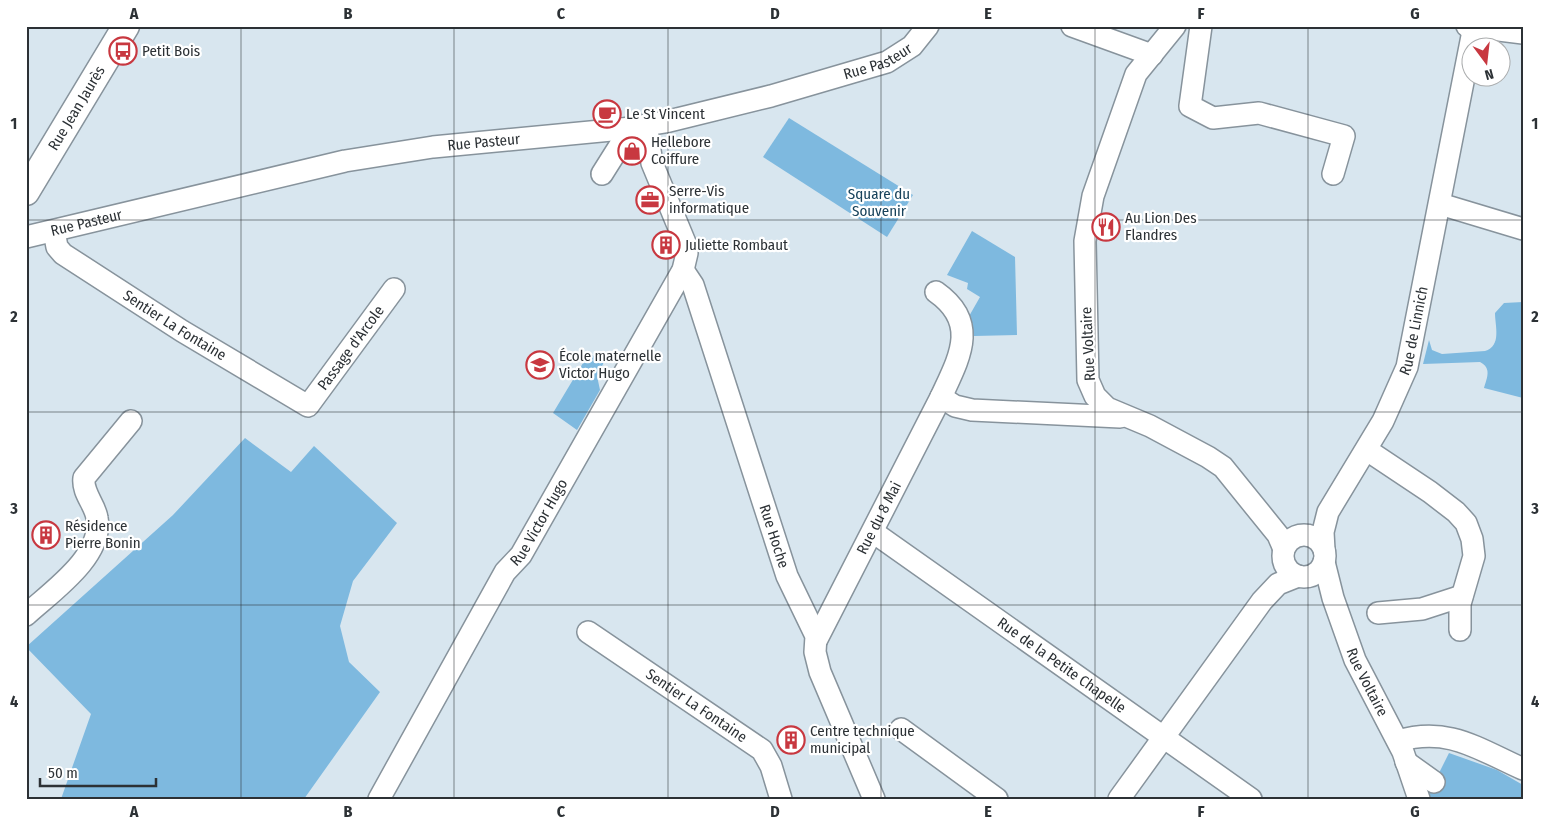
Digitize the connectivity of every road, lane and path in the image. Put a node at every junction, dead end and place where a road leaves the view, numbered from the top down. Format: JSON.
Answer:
{"nodes":[{"id":1,"x":126,"y":26,"type":"edge"},
{"id":2,"x":928,"y":26,"type":"edge"},
{"id":3,"x":1072,"y":26,"type":"edge"},
{"id":4,"x":1174,"y":26,"type":"edge"},
{"id":5,"x":1201,"y":26,"type":"edge"},
{"id":6,"x":1472,"y":26,"type":"edge"},
{"id":7,"x":1523,"y":33,"type":"edge"},
{"id":8,"x":1152,"y":55,"type":"junction"},
{"id":9,"x":646,"y":125,"type":"junction"},
{"id":10,"x":622,"y":129,"type":"junction"},
{"id":11,"x":602,"y":174,"type":"dead end"},
{"id":12,"x":1334,"y":174,"type":"dead end"},
{"id":13,"x":26,"y":192,"type":"edge"},
{"id":14,"x":1440,"y":204,"type":"junction"},
{"id":15,"x":1523,"y":229,"type":"edge"},
{"id":16,"x":54,"y":232,"type":"junction"},
{"id":17,"x":26,"y":237,"type":"edge"},
{"id":18,"x":683,"y":270,"type":"junction"},
{"id":19,"x":394,"y":289,"type":"dead end"},
{"id":20,"x":936,"y":292,"type":"dead end"},
{"id":21,"x":941,"y":396,"type":"junction"},
{"id":22,"x":308,"y":406,"type":"joint"},
{"id":23,"x":1132,"y":419,"type":"junction"},
{"id":24,"x":131,"y":421,"type":"dead end"},
{"id":25,"x":1367,"y":450,"type":"junction"},
{"id":26,"x":1340,"y":489,"type":"junction"},
{"id":27,"x":873,"y":532,"type":"junction"},
{"id":28,"x":1302,"y":535,"type":"junction"},
{"id":29,"x":1284,"y":552,"type":"junction"},
{"id":30,"x":1324,"y":556,"type":"junction"},
{"id":31,"x":1300,"y":577,"type":"junction"},
{"id":32,"x":1462,"y":596,"type":"junction"},
{"id":33,"x":1378,"y":613,"type":"dead end"},
{"id":34,"x":26,"y":614,"type":"edge"},
{"id":35,"x":1246,"y":620,"type":"junction"},
{"id":36,"x":1460,"y":630,"type":"dead end"},
{"id":37,"x":588,"y":632,"type":"dead end"},
{"id":38,"x":817,"y":639,"type":"junction"},
{"id":39,"x":901,"y":730,"type":"dead end"},
{"id":40,"x":1164,"y":736,"type":"junction"},
{"id":41,"x":1398,"y":742,"type":"junction"},
{"id":42,"x":1406,"y":762,"type":"junction"},
{"id":43,"x":1523,"y":770,"type":"edge"},
{"id":44,"x":1434,"y":782,"type":"dead end"},
{"id":45,"x":379,"y":799,"type":"edge"},
{"id":46,"x":781,"y":799,"type":"edge"},
{"id":47,"x":874,"y":799,"type":"edge"},
{"id":48,"x":997,"y":799,"type":"edge"},
{"id":49,"x":1119,"y":799,"type":"edge"},
{"id":50,"x":1251,"y":799,"type":"edge"},
{"id":51,"x":1408,"y":799,"type":"edge"},
{"id":52,"x":1419,"y":799,"type":"edge"}],
"edges":[{"from":1,"to":13,"type":"main road","name":"Rue Jean Jaurès"},
{"from":2,"to":9,"type":"street","name":"Rue Pasteur"},
{"from":3,"to":8,"type":"street"},
{"from":4,"to":8,"type":"street","name":"Rue Voltaire"},
{"from":5,"to":12,"type":"street"},
{"from":6,"to":7,"type":"street"},
{"from":6,"to":14,"type":"street","name":"Rue de Linnich"},
{"from":8,"to":23,"type":"street","name":"Rue Voltaire"},
{"from":9,"to":10,"type":"street","name":"Rue Pasteur"},
{"from":9,"to":18,"type":"street","name":"Rue Victor Hugo"},
{"from":10,"to":11,"type":"street"},
{"from":10,"to":16,"type":"street","name":"Rue Pasteur"},
{"from":14,"to":15,"type":"street"},
{"from":14,"to":25,"type":"street","name":"Rue de Linnich"},
{"from":16,"to":17,"type":"street","name":"Rue Pasteur"},
{"from":16,"to":22,"type":"street","name":"Sentier La Fontaine"},
{"from":18,"to":38,"type":"street","name":"Rue Hoche"},
{"from":18,"to":45,"type":"street","name":"Rue Victor Hugo"},
{"from":19,"to":22,"type":"street","name":"Passage d'Arcole"},
{"from":20,"to":21,"type":"street","name":"Rue du 8 Mai"},
{"from":21,"to":23,"type":"street"},
{"from":21,"to":27,"type":"street","name":"Rue du 8 Mai"},
{"from":23,"to":29,"type":"street","name":"Rue Voltaire"},
{"from":24,"to":34,"type":"street"},
{"from":25,"to":26,"type":"street","name":"Rue de Linnich"},
{"from":25,"to":32,"type":"street"},
{"from":26,"to":28,"type":"street","name":"Rue de Linnich"},
{"from":26,"to":30,"type":"street","name":"Rue de Linnich"},
{"from":27,"to":38,"type":"street","name":"Rue du 8 Mai"},
{"from":27,"to":40,"type":"street","name":"Rue de la Petite Chapelle"},
{"from":28,"to":29,"type":"street"},
{"from":28,"to":30,"type":"street"},
{"from":29,"to":31,"type":"street"},
{"from":29,"to":35,"type":"street"},
{"from":30,"to":31,"type":"street"},
{"from":30,"to":41,"type":"street","name":"Rue Voltaire"},
{"from":31,"to":35,"type":"street"},
{"from":31,"to":51,"type":"street","name":"Rue Voltaire"},
{"from":32,"to":33,"type":"street"},
{"from":32,"to":36,"type":"street"},
{"from":35,"to":40,"type":"street"},
{"from":37,"to":46,"type":"street","name":"Sentier La Fontaine"},
{"from":38,"to":47,"type":"street","name":"Rue Hoche"},
{"from":39,"to":48,"type":"street"},
{"from":40,"to":49,"type":"street"},
{"from":40,"to":50,"type":"street","name":"Rue de la Petite Chapelle"},
{"from":41,"to":42,"type":"street","name":"Rue Voltaire"},
{"from":41,"to":43,"type":"street"},
{"from":42,"to":44,"type":"street"},
{"from":42,"to":52,"type":"street","name":"Rue Voltaire"}]}
